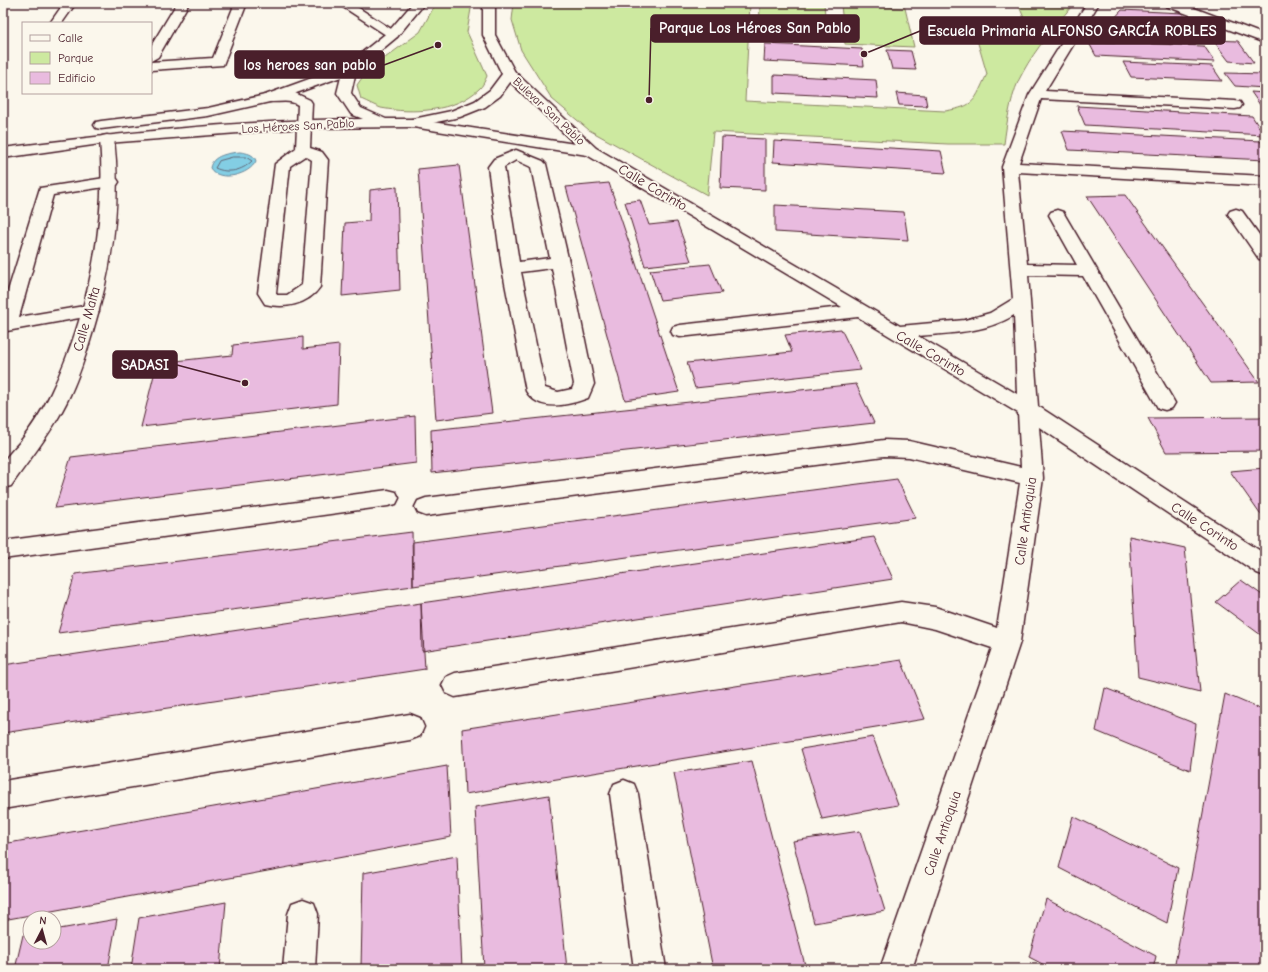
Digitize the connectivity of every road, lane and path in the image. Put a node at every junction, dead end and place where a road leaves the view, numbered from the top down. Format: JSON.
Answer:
{"nodes":[{"id":1,"x":70,"y":3,"type":"edge"},
{"id":2,"x":183,"y":3,"type":"edge"},
{"id":3,"x":240,"y":3,"type":"edge"},
{"id":4,"x":343,"y":3,"type":"edge"},
{"id":5,"x":419,"y":3,"type":"edge"},
{"id":6,"x":489,"y":3,"type":"edge"},
{"id":7,"x":1093,"y":3,"type":"edge"},
{"id":8,"x":1170,"y":3,"type":"edge"},
{"id":9,"x":57,"y":22,"type":"edge"},
{"id":10,"x":1234,"y":27,"type":"junction"},
{"id":11,"x":1265,"y":31,"type":"edge"},
{"id":12,"x":1074,"y":32,"type":"junction"},
{"id":13,"x":393,"y":34,"type":"junction"},
{"id":14,"x":1190,"y":39,"type":"dead end"},
{"id":15,"x":1265,"y":39,"type":"edge"},
{"id":16,"x":152,"y":55,"type":"edge"},
{"id":17,"x":152,"y":66,"type":"edge"},
{"id":18,"x":350,"y":69,"type":"junction"},
{"id":19,"x":509,"y":74,"type":"junction"},
{"id":20,"x":1036,"y":95,"type":"junction"},
{"id":21,"x":269,"y":98,"type":"junction"},
{"id":22,"x":1235,"y":106,"type":"dead end"},
{"id":23,"x":382,"y":122,"type":"junction"},
{"id":24,"x":413,"y":123,"type":"junction"},
{"id":25,"x":303,"y":124,"type":"junction"},
{"id":26,"x":90,"y":127,"type":"dead end"},
{"id":27,"x":505,"y":137,"type":"junction"},
{"id":28,"x":106,"y":139,"type":"junction"},
{"id":29,"x":303,"y":150,"type":"junction"},
{"id":30,"x":591,"y":151,"type":"junction"},
{"id":31,"x":3,"y":153,"type":"edge"},
{"id":32,"x":516,"y":155,"type":"junction"},
{"id":33,"x":1010,"y":167,"type":"junction"},
{"id":34,"x":1265,"y":181,"type":"edge"},
{"id":35,"x":111,"y":182,"type":"junction"},
{"id":36,"x":1236,"y":214,"type":"dead end"},
{"id":37,"x":1057,"y":215,"type":"dead end"},
{"id":38,"x":1265,"y":255,"type":"edge"},
{"id":39,"x":560,"y":262,"type":"junction"},
{"id":40,"x":511,"y":268,"type":"junction"},
{"id":41,"x":1019,"y":269,"type":"junction"},
{"id":42,"x":1090,"y":271,"type":"junction"},
{"id":43,"x":1022,"y":301,"type":"junction"},
{"id":44,"x":90,"y":311,"type":"junction"},
{"id":45,"x":860,"y":311,"type":"junction"},
{"id":46,"x":680,"y":331,"type":"dead end"},
{"id":47,"x":895,"y":332,"type":"junction"},
{"id":48,"x":1166,"y":403,"type":"dead end"},
{"id":49,"x":1029,"y":410,"type":"junction"},
{"id":50,"x":1032,"y":478,"type":"junction"},
{"id":51,"x":3,"y":480,"type":"edge"},
{"id":52,"x":388,"y":498,"type":"dead end"},
{"id":53,"x":426,"y":507,"type":"dead end"},
{"id":54,"x":3,"y":550,"type":"edge"},
{"id":55,"x":1265,"y":566,"type":"edge"},
{"id":56,"x":1007,"y":642,"type":"junction"},
{"id":57,"x":455,"y":685,"type":"dead end"},
{"id":58,"x":410,"y":727,"type":"dead end"},
{"id":59,"x":624,"y":794,"type":"dead end"},
{"id":60,"x":3,"y":795,"type":"edge"},
{"id":61,"x":303,"y":914,"type":"dead end"},
{"id":62,"x":299,"y":969,"type":"edge"},
{"id":63,"x":650,"y":969,"type":"edge"},
{"id":64,"x":896,"y":969,"type":"edge"}],
"edges":[{"from":1,"to":9,"type":"street"},
{"from":2,"to":16,"type":"street"},
{"from":3,"to":17,"type":"street"},
{"from":4,"to":13,"type":"street"},
{"from":5,"to":13,"type":"street"},
{"from":6,"to":19,"type":"street","name":"Bulevar San Pablo"},
{"from":7,"to":12,"type":"street","name":"Calle Antioquia"},
{"from":8,"to":10,"type":"street"},
{"from":10,"to":11,"type":"street"},
{"from":10,"to":15,"type":"street"},
{"from":12,"to":14,"type":"street"},
{"from":12,"to":20,"type":"street","name":"Calle Antioquia"},
{"from":13,"to":18,"type":"street"},
{"from":18,"to":21,"type":"street","name":"Los Héroes San Pablo"},
{"from":18,"to":23,"type":"street"},
{"from":19,"to":24,"type":"street"},
{"from":19,"to":30,"type":"street","name":"Bulevar San Pablo"},
{"from":20,"to":22,"type":"street"},
{"from":20,"to":33,"type":"street","name":"Calle Antioquia"},
{"from":21,"to":25,"type":"street"},
{"from":21,"to":26,"type":"street","name":"Los Héroes San Pablo"},
{"from":23,"to":24,"type":"street","name":"Los Héroes San Pablo"},
{"from":23,"to":25,"type":"street","name":"Los Héroes San Pablo"},
{"from":24,"to":27,"type":"street","name":"Los Héroes San Pablo"},
{"from":25,"to":28,"type":"street","name":"Los Héroes San Pablo"},
{"from":25,"to":29,"type":"street"},
{"from":27,"to":30,"type":"street","name":"Los Héroes San Pablo"},
{"from":27,"to":32,"type":"street"},
{"from":28,"to":31,"type":"street","name":"Los Héroes San Pablo"},
{"from":28,"to":35,"type":"street","name":"Calle Malta"},
{"from":29,"to":29,"type":"street"},
{"from":30,"to":45,"type":"street","name":"Calle Corinto"},
{"from":32,"to":39,"type":"street"},
{"from":32,"to":40,"type":"street"},
{"from":33,"to":34,"type":"street"},
{"from":33,"to":41,"type":"street","name":"Calle Antioquia"},
{"from":35,"to":44,"type":"street","name":"Calle Malta"},
{"from":35,"to":44,"type":"street"},
{"from":36,"to":38,"type":"street"},
{"from":37,"to":42,"type":"street"},
{"from":39,"to":40,"type":"street"},
{"from":39,"to":40,"type":"street"},
{"from":41,"to":42,"type":"street"},
{"from":41,"to":43,"type":"street","name":"Calle Antioquia"},
{"from":42,"to":48,"type":"street"},
{"from":43,"to":47,"type":"street"},
{"from":43,"to":49,"type":"street","name":"Calle Antioquia"},
{"from":44,"to":51,"type":"street","name":"Calle Malta"},
{"from":45,"to":46,"type":"street"},
{"from":45,"to":47,"type":"street","name":"Calle Corinto"},
{"from":47,"to":49,"type":"street","name":"Calle Corinto"},
{"from":49,"to":50,"type":"street","name":"Calle Antioquia"},
{"from":49,"to":55,"type":"street","name":"Calle Corinto"},
{"from":50,"to":53,"type":"street"},
{"from":50,"to":56,"type":"street","name":"Calle Antioquia"},
{"from":52,"to":54,"type":"street"},
{"from":56,"to":57,"type":"street"},
{"from":56,"to":64,"type":"street","name":"Calle Antioquia"},
{"from":58,"to":60,"type":"street"},
{"from":59,"to":63,"type":"street"},
{"from":61,"to":62,"type":"street"}]}
